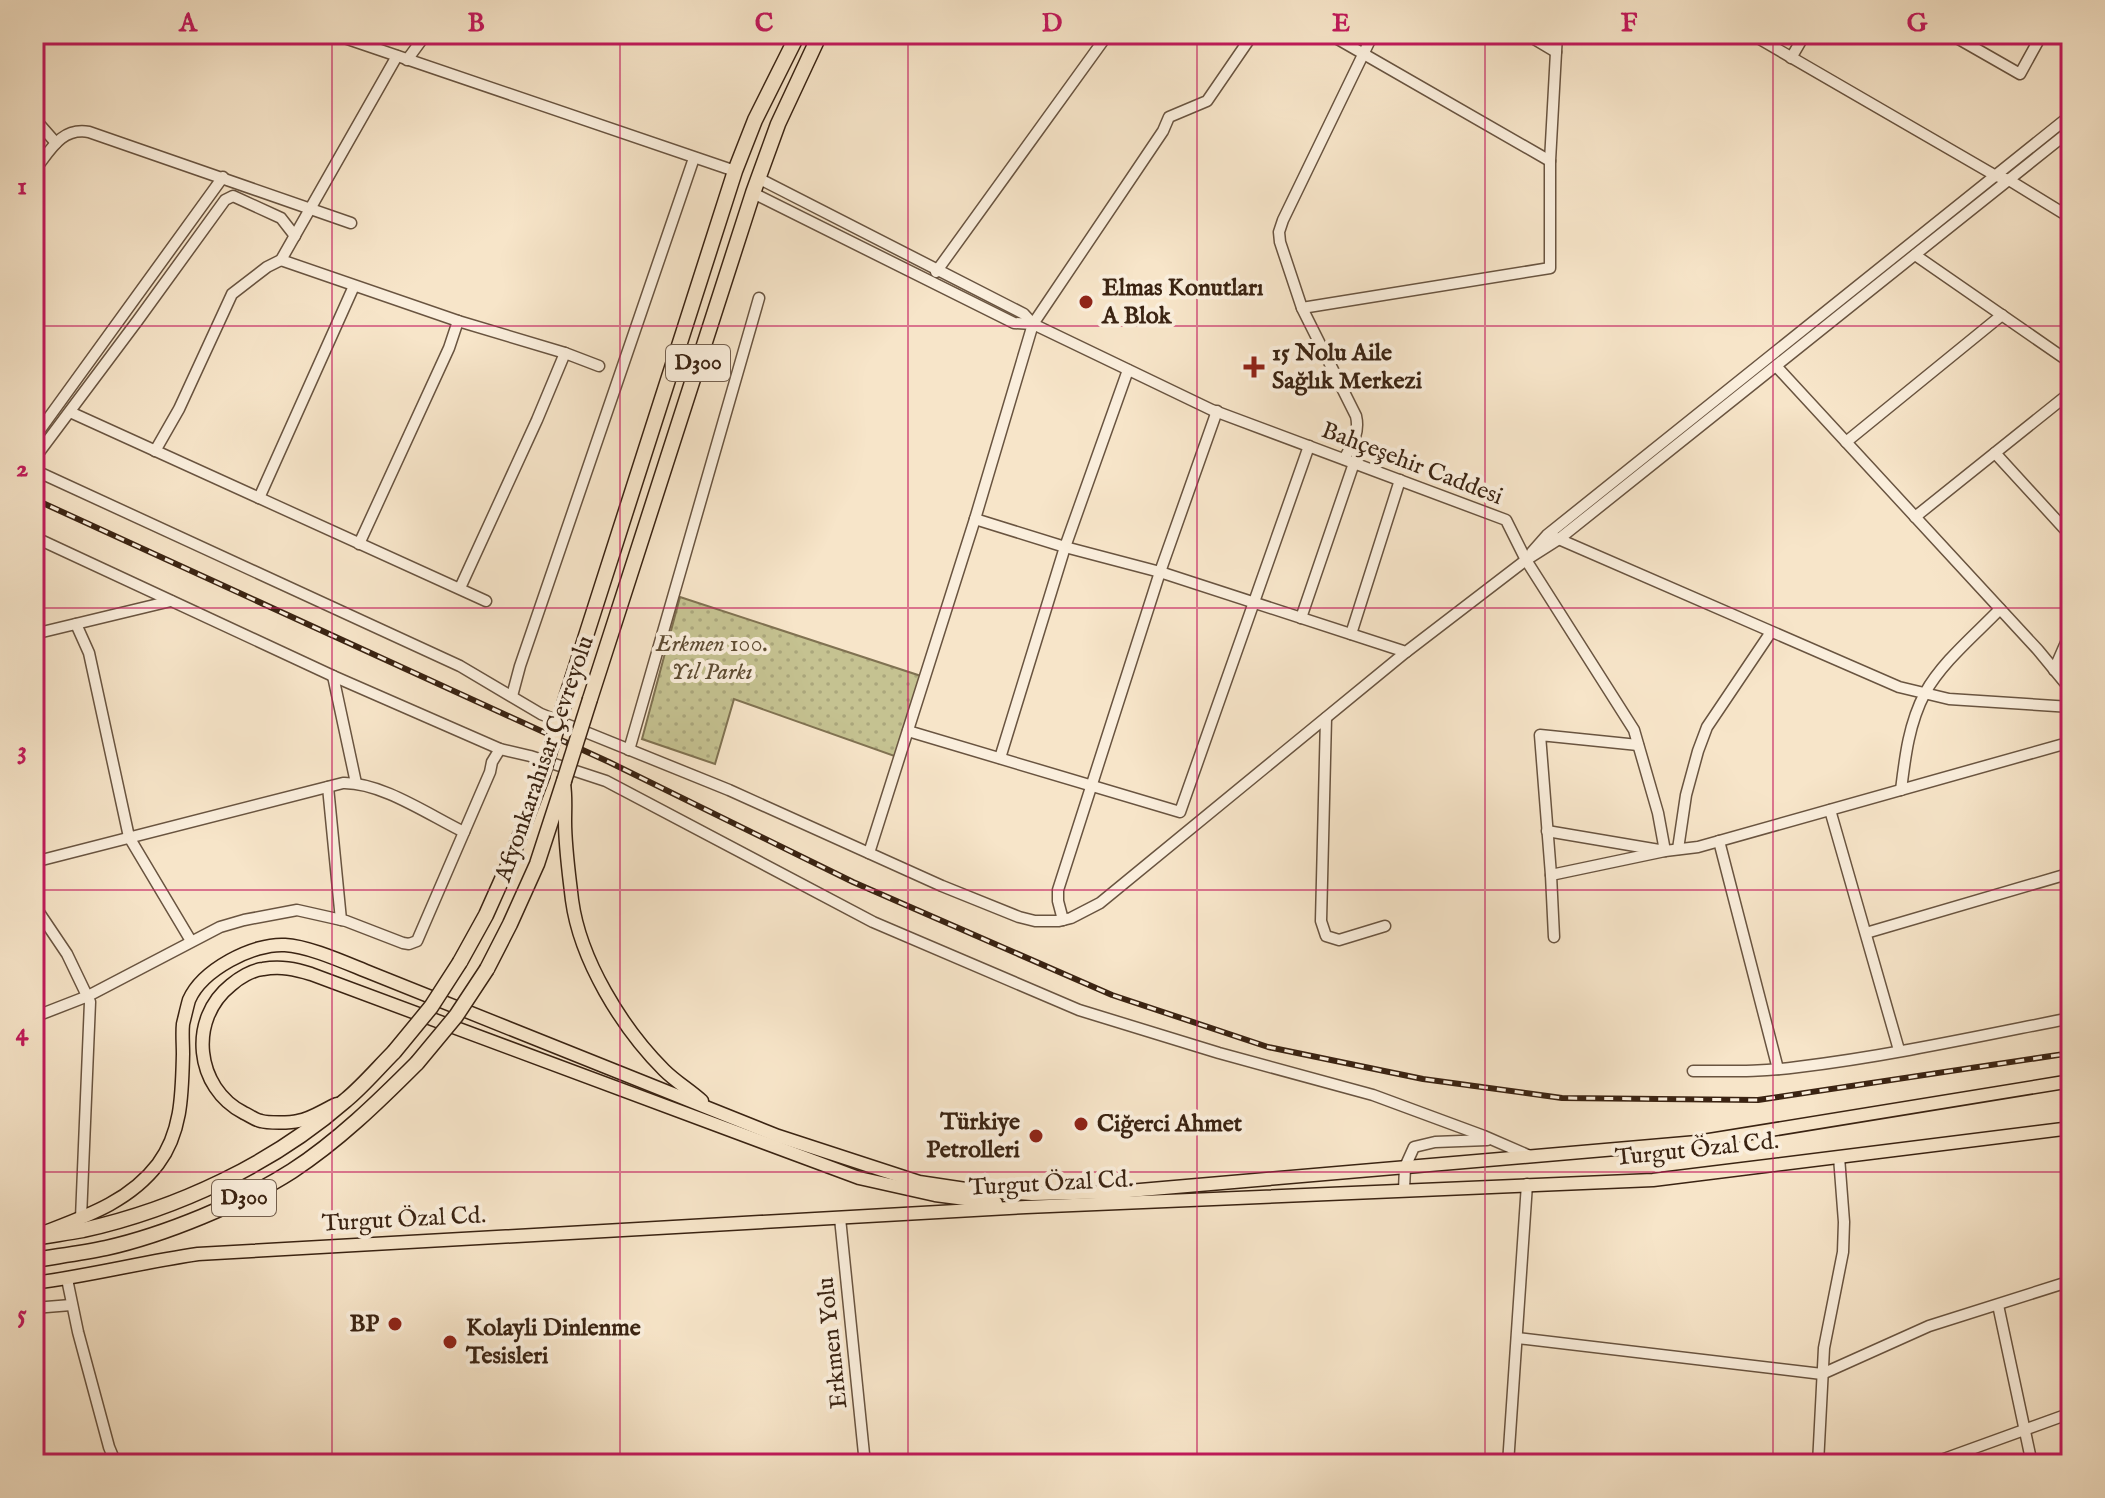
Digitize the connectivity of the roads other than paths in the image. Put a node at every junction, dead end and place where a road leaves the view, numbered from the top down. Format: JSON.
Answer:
{"nodes":[{"id":1,"x":426,"y":34,"type":"edge"},
{"id":2,"x":798,"y":34,"type":"edge"},
{"id":3,"x":820,"y":34,"type":"edge"},
{"id":4,"x":1108,"y":34,"type":"edge"},
{"id":5,"x":1253,"y":34,"type":"edge"},
{"id":6,"x":1329,"y":34,"type":"edge"},
{"id":7,"x":1373,"y":34,"type":"edge"},
{"id":8,"x":1526,"y":34,"type":"edge"},
{"id":9,"x":1557,"y":34,"type":"edge"},
{"id":10,"x":1751,"y":34,"type":"edge"},
{"id":11,"x":1805,"y":34,"type":"edge"},
{"id":12,"x":1950,"y":34,"type":"edge"},
{"id":13,"x":2042,"y":34,"type":"edge"},
{"id":14,"x":340,"y":35,"type":"edge"},
{"id":15,"x":1556,"y":52,"type":"junction"},
{"id":16,"x":1364,"y":54,"type":"junction"},
{"id":17,"x":402,"y":58,"type":"junction"},
{"id":18,"x":1791,"y":58,"type":"junction"},
{"id":19,"x":2071,"y":115,"type":"edge"},
{"id":20,"x":34,"y":118,"type":"edge"},
{"id":21,"x":2071,"y":130,"type":"edge"},
{"id":22,"x":56,"y":143,"type":"junction"},
{"id":23,"x":694,"y":158,"type":"junction"},
{"id":24,"x":1550,"y":161,"type":"junction"},
{"id":25,"x":34,"y":171,"type":"edge"},
{"id":26,"x":735,"y":171,"type":"junction"},
{"id":27,"x":1996,"y":176,"type":"junction"},
{"id":28,"x":223,"y":177,"type":"junction"},
{"id":29,"x":758,"y":178,"type":"junction"},
{"id":30,"x":2009,"y":180,"type":"junction"},
{"id":31,"x":753,"y":193,"type":"junction"},
{"id":32,"x":311,"y":208,"type":"junction"},
{"id":33,"x":2071,"y":218,"type":"edge"},
{"id":34,"x":351,"y":223,"type":"dead end"},
{"id":35,"x":295,"y":236,"type":"junction"},
{"id":36,"x":1915,"y":255,"type":"junction"},
{"id":37,"x":281,"y":260,"type":"junction"},
{"id":38,"x":938,"y":270,"type":"junction"},
{"id":39,"x":930,"y":281,"type":"junction"},
{"id":40,"x":354,"y":286,"type":"junction"},
{"id":41,"x":759,"y":298,"type":"dead end"},
{"id":42,"x":1302,"y":308,"type":"junction"},
{"id":43,"x":2002,"y":315,"type":"junction"},
{"id":44,"x":458,"y":321,"type":"junction"},
{"id":45,"x":1033,"y":324,"type":"junction"},
{"id":46,"x":565,"y":353,"type":"junction"},
{"id":47,"x":2071,"y":363,"type":"edge"},
{"id":48,"x":599,"y":366,"type":"dead end"},
{"id":49,"x":1776,"y":366,"type":"junction"},
{"id":50,"x":1128,"y":370,"type":"junction"},
{"id":51,"x":2071,"y":392,"type":"edge"},
{"id":52,"x":1217,"y":411,"type":"junction"},
{"id":53,"x":70,"y":412,"type":"junction"},
{"id":54,"x":34,"y":438,"type":"edge"},
{"id":55,"x":1846,"y":442,"type":"junction"},
{"id":56,"x":1309,"y":446,"type":"junction"},
{"id":57,"x":40,"y":451,"type":"dead end"},
{"id":58,"x":155,"y":451,"type":"junction"},
{"id":59,"x":1995,"y":453,"type":"junction"},
{"id":60,"x":1349,"y":461,"type":"junction"},
{"id":61,"x":34,"y":470,"type":"edge"},
{"id":62,"x":1400,"y":480,"type":"junction"},
{"id":63,"x":259,"y":498,"type":"junction"},
{"id":64,"x":1915,"y":517,"type":"junction"},
{"id":65,"x":975,"y":519,"type":"junction"},
{"id":66,"x":1547,"y":535,"type":"junction"},
{"id":67,"x":2071,"y":536,"type":"edge"},
{"id":68,"x":34,"y":537,"type":"edge"},
{"id":69,"x":1559,"y":539,"type":"junction"},
{"id":70,"x":359,"y":544,"type":"junction"},
{"id":71,"x":1065,"y":547,"type":"junction"},
{"id":72,"x":1526,"y":560,"type":"junction"},
{"id":73,"x":1160,"y":572,"type":"junction"},
{"id":74,"x":460,"y":588,"type":"junction"},
{"id":75,"x":171,"y":601,"type":"junction"},
{"id":76,"x":486,"y":601,"type":"dead end"},
{"id":77,"x":1254,"y":602,"type":"junction"},
{"id":78,"x":2000,"y":609,"type":"junction"},
{"id":79,"x":1301,"y":618,"type":"junction"},
{"id":80,"x":76,"y":624,"type":"junction"},
{"id":81,"x":2071,"y":631,"type":"edge"},
{"id":82,"x":1771,"y":632,"type":"junction"},
{"id":83,"x":34,"y":634,"type":"edge"},
{"id":84,"x":1351,"y":634,"type":"junction"},
{"id":85,"x":1406,"y":652,"type":"junction"},
{"id":86,"x":2054,"y":670,"type":"junction"},
{"id":87,"x":333,"y":676,"type":"junction"},
{"id":88,"x":2071,"y":690,"type":"edge"},
{"id":89,"x":1925,"y":693,"type":"junction"},
{"id":90,"x":512,"y":696,"type":"junction"},
{"id":91,"x":2071,"y":707,"type":"edge"},
{"id":92,"x":1326,"y":718,"type":"junction"},
{"id":93,"x":908,"y":731,"type":"junction"},
{"id":94,"x":2071,"y":742,"type":"edge"},
{"id":95,"x":1638,"y":745,"type":"junction"},
{"id":96,"x":500,"y":749,"type":"junction"},
{"id":97,"x":629,"y":750,"type":"junction"},
{"id":98,"x":1000,"y":758,"type":"junction"},
{"id":99,"x":564,"y":781,"type":"junction"},
{"id":100,"x":356,"y":783,"type":"junction"},
{"id":101,"x":1092,"y":786,"type":"junction"},
{"id":102,"x":328,"y":787,"type":"junction"},
{"id":103,"x":1901,"y":790,"type":"junction"},
{"id":104,"x":1830,"y":810,"type":"junction"},
{"id":105,"x":1547,"y":831,"type":"junction"},
{"id":106,"x":464,"y":832,"type":"junction"},
{"id":107,"x":129,"y":837,"type":"junction"},
{"id":108,"x":1719,"y":841,"type":"junction"},
{"id":109,"x":1678,"y":849,"type":"junction"},
{"id":110,"x":1665,"y":851,"type":"junction"},
{"id":111,"x":869,"y":853,"type":"junction"},
{"id":112,"x":34,"y":862,"type":"edge"},
{"id":113,"x":2071,"y":873,"type":"edge"},
{"id":114,"x":1551,"y":875,"type":"junction"},
{"id":115,"x":34,"y":905,"type":"edge"},
{"id":116,"x":38,"y":920,"type":"edge"},
{"id":117,"x":341,"y":920,"type":"junction"},
{"id":118,"x":1063,"y":920,"type":"junction"},
{"id":119,"x":1385,"y":926,"type":"dead end"},
{"id":120,"x":1866,"y":933,"type":"junction"},
{"id":121,"x":1554,"y":937,"type":"dead end"},
{"id":122,"x":191,"y":941,"type":"junction"},
{"id":123,"x":88,"y":996,"type":"junction"},
{"id":124,"x":34,"y":1017,"type":"edge"},
{"id":125,"x":2071,"y":1018,"type":"edge"},
{"id":126,"x":1899,"y":1050,"type":"junction"},
{"id":127,"x":1778,"y":1069,"type":"junction"},
{"id":128,"x":1693,"y":1071,"type":"dead end"},
{"id":129,"x":2071,"y":1081,"type":"edge"},
{"id":130,"x":347,"y":1100,"type":"junction"},
{"id":131,"x":710,"y":1109,"type":"junction"},
{"id":132,"x":2071,"y":1128,"type":"edge"},
{"id":133,"x":1493,"y":1139,"type":"junction"},
{"id":134,"x":1530,"y":1156,"type":"junction"},
{"id":135,"x":1839,"y":1157,"type":"junction"},
{"id":136,"x":1405,"y":1167,"type":"junction"},
{"id":137,"x":1527,"y":1184,"type":"junction"},
{"id":138,"x":1404,"y":1190,"type":"junction"},
{"id":139,"x":1026,"y":1207,"type":"junction"},
{"id":140,"x":81,"y":1218,"type":"junction"},
{"id":141,"x":840,"y":1218,"type":"junction"},
{"id":142,"x":34,"y":1237,"type":"edge"},
{"id":143,"x":34,"y":1260,"type":"edge"},
{"id":144,"x":67,"y":1279,"type":"junction"},
{"id":145,"x":2071,"y":1281,"type":"edge"},
{"id":146,"x":34,"y":1283,"type":"edge"},
{"id":147,"x":71,"y":1305,"type":"junction"},
{"id":148,"x":1998,"y":1305,"type":"junction"},
{"id":149,"x":34,"y":1308,"type":"edge"},
{"id":150,"x":1517,"y":1338,"type":"junction"},
{"id":151,"x":1822,"y":1374,"type":"junction"},
{"id":152,"x":2071,"y":1413,"type":"edge"},
{"id":153,"x":2025,"y":1429,"type":"junction"},
{"id":154,"x":116,"y":1464,"type":"edge"},
{"id":155,"x":865,"y":1464,"type":"edge"},
{"id":156,"x":1508,"y":1464,"type":"edge"},
{"id":157,"x":1818,"y":1464,"type":"edge"},
{"id":158,"x":1930,"y":1464,"type":"edge"},
{"id":159,"x":2032,"y":1464,"type":"edge"}],
"edges":[{"from":1,"to":17,"type":"street"},
{"from":2,"to":26,"type":"highway","name":"Afyonkarahisar Çevreyolu","number":"D300"},
{"from":3,"to":29,"type":"highway","name":"Afyonkarahisar Çevreyolu","number":"D300"},
{"from":4,"to":38,"type":"street"},
{"from":5,"to":45,"type":"street"},
{"from":6,"to":16,"type":"street"},
{"from":7,"to":16,"type":"street"},
{"from":8,"to":15,"type":"street"},
{"from":9,"to":15,"type":"street"},
{"from":10,"to":18,"type":"street"},
{"from":11,"to":18,"type":"street"},
{"from":12,"to":13,"type":"street"},
{"from":14,"to":17,"type":"street"},
{"from":15,"to":24,"type":"street"},
{"from":16,"to":24,"type":"street"},
{"from":16,"to":42,"type":"street"},
{"from":17,"to":23,"type":"street"},
{"from":17,"to":32,"type":"street"},
{"from":18,"to":27,"type":"street"},
{"from":19,"to":27,"type":"street"},
{"from":20,"to":22,"type":"street"},
{"from":21,"to":30,"type":"street"},
{"from":22,"to":25,"type":"street"},
{"from":22,"to":28,"type":"street"},
{"from":23,"to":26,"type":"street"},
{"from":23,"to":90,"type":"street"},
{"from":24,"to":42,"type":"street"},
{"from":26,"to":130,"type":"highway","name":"Afyonkarahisar Çevreyolu","number":"D300","bridge":true},
{"from":27,"to":30,"type":"street"},
{"from":27,"to":66,"type":"street"},
{"from":28,"to":32,"type":"street"},
{"from":28,"to":54,"type":"street"},
{"from":29,"to":31,"type":"highway","name":"Afyonkarahisar Çevreyolu","number":"D300"},
{"from":29,"to":38,"type":"street","name":"Bahçeşehir Caddesi"},
{"from":30,"to":33,"type":"street"},
{"from":30,"to":36,"type":"street"},
{"from":31,"to":39,"type":"street","name":"Bahçeşehir Caddesi"},
{"from":31,"to":99,"type":"highway","name":"Afyonkarahisar Çevreyolu","number":"D300","bridge":true},
{"from":32,"to":34,"type":"street"},
{"from":32,"to":35,"type":"street"},
{"from":35,"to":37,"type":"street"},
{"from":35,"to":53,"type":"street"},
{"from":36,"to":43,"type":"street"},
{"from":36,"to":49,"type":"street"},
{"from":37,"to":40,"type":"street"},
{"from":37,"to":58,"type":"street"},
{"from":38,"to":39,"type":"street"},
{"from":38,"to":45,"type":"street","name":"Bahçeşehir Caddesi"},
{"from":39,"to":45,"type":"street","name":"Bahçeşehir Caddesi"},
{"from":40,"to":44,"type":"street"},
{"from":40,"to":63,"type":"street"},
{"from":41,"to":97,"type":"street"},
{"from":42,"to":60,"type":"street"},
{"from":43,"to":47,"type":"street"},
{"from":43,"to":55,"type":"street"},
{"from":44,"to":46,"type":"street"},
{"from":44,"to":70,"type":"street"},
{"from":45,"to":50,"type":"street","name":"Bahçeşehir Caddesi"},
{"from":45,"to":65,"type":"street"},
{"from":46,"to":48,"type":"street"},
{"from":46,"to":74,"type":"street"},
{"from":49,"to":55,"type":"street"},
{"from":49,"to":69,"type":"street"},
{"from":50,"to":52,"type":"street","name":"Bahçeşehir Caddesi"},
{"from":50,"to":71,"type":"street"},
{"from":51,"to":59,"type":"street"},
{"from":52,"to":56,"type":"street","name":"Bahçeşehir Caddesi"},
{"from":52,"to":73,"type":"street"},
{"from":53,"to":57,"type":"street"},
{"from":53,"to":58,"type":"street"},
{"from":55,"to":64,"type":"street"},
{"from":56,"to":60,"type":"street","name":"Bahçeşehir Caddesi"},
{"from":56,"to":77,"type":"street"},
{"from":58,"to":63,"type":"street"},
{"from":59,"to":64,"type":"street"},
{"from":59,"to":67,"type":"street"},
{"from":60,"to":62,"type":"street","name":"Bahçeşehir Caddesi"},
{"from":60,"to":79,"type":"street"},
{"from":61,"to":90,"type":"street"},
{"from":62,"to":72,"type":"street","name":"Bahçeşehir Caddesi"},
{"from":62,"to":84,"type":"street"},
{"from":63,"to":70,"type":"street"},
{"from":64,"to":78,"type":"street"},
{"from":65,"to":71,"type":"street"},
{"from":65,"to":93,"type":"street"},
{"from":66,"to":69,"type":"street"},
{"from":66,"to":72,"type":"street"},
{"from":68,"to":75,"type":"street"},
{"from":69,"to":72,"type":"street"},
{"from":69,"to":82,"type":"street"},
{"from":70,"to":74,"type":"street"},
{"from":71,"to":73,"type":"street"},
{"from":71,"to":98,"type":"street"},
{"from":72,"to":85,"type":"street"},
{"from":72,"to":95,"type":"street","name":"Bahçeşehir Caddesi"},
{"from":73,"to":77,"type":"street"},
{"from":73,"to":101,"type":"street"},
{"from":74,"to":76,"type":"street"},
{"from":75,"to":80,"type":"street"},
{"from":75,"to":87,"type":"street"},
{"from":77,"to":79,"type":"street"},
{"from":77,"to":101,"type":"street"},
{"from":78,"to":86,"type":"street"},
{"from":78,"to":89,"type":"street"},
{"from":79,"to":84,"type":"street"},
{"from":80,"to":83,"type":"street"},
{"from":80,"to":107,"type":"street"},
{"from":81,"to":86,"type":"street"},
{"from":82,"to":89,"type":"street"},
{"from":82,"to":109,"type":"street"},
{"from":84,"to":85,"type":"street"},
{"from":85,"to":92,"type":"street"},
{"from":86,"to":88,"type":"street"},
{"from":87,"to":96,"type":"street"},
{"from":87,"to":100,"type":"street"},
{"from":89,"to":91,"type":"street"},
{"from":89,"to":103,"type":"street"},
{"from":90,"to":97,"type":"street"},
{"from":92,"to":118,"type":"street"},
{"from":92,"to":119,"type":"street"},
{"from":93,"to":98,"type":"street"},
{"from":93,"to":111,"type":"street"},
{"from":94,"to":103,"type":"street"},
{"from":95,"to":105,"type":"street"},
{"from":95,"to":110,"type":"street","name":"Bahçeşehir Caddesi"},
{"from":96,"to":106,"type":"street"},
{"from":96,"to":133,"type":"street"},
{"from":97,"to":111,"type":"street"},
{"from":98,"to":101,"type":"street"},
{"from":99,"to":131,"type":"main road"},
{"from":99,"to":143,"type":"highway","name":"Afyonkarahisar Çevreyolu","number":"D300","bridge":true},
{"from":100,"to":102,"type":"street"},
{"from":100,"to":106,"type":"street"},
{"from":101,"to":118,"type":"street"},
{"from":102,"to":107,"type":"street"},
{"from":102,"to":117,"type":"street"},
{"from":103,"to":104,"type":"street"},
{"from":104,"to":108,"type":"street"},
{"from":104,"to":120,"type":"street"},
{"from":105,"to":110,"type":"street"},
{"from":105,"to":114,"type":"street"},
{"from":106,"to":117,"type":"street"},
{"from":107,"to":112,"type":"street"},
{"from":107,"to":122,"type":"street"},
{"from":108,"to":109,"type":"street"},
{"from":108,"to":127,"type":"street"},
{"from":109,"to":110,"type":"street"},
{"from":110,"to":114,"type":"street"},
{"from":111,"to":118,"type":"street"},
{"from":113,"to":120,"type":"street"},
{"from":114,"to":121,"type":"street"},
{"from":115,"to":116,"type":"street"},
{"from":116,"to":123,"type":"street"},
{"from":117,"to":122,"type":"street"},
{"from":120,"to":126,"type":"street"},
{"from":122,"to":123,"type":"street"},
{"from":123,"to":124,"type":"street"},
{"from":123,"to":140,"type":"street"},
{"from":125,"to":126,"type":"street"},
{"from":126,"to":127,"type":"street"},
{"from":127,"to":128,"type":"street"},
{"from":129,"to":134,"type":"main road","name":"Turgut Özal Cd."},
{"from":130,"to":139,"type":"main road"},
{"from":130,"to":142,"type":"highway","name":"Afyonkarahisar Çevreyolu","number":"D300"},
{"from":131,"to":136,"type":"main road","name":"Turgut Özal Cd."},
{"from":131,"to":140,"type":"main road","name":"Turgut Özal Cd."},
{"from":132,"to":135,"type":"main road","name":"Turgut Özal Cd."},
{"from":133,"to":134,"type":"street"},
{"from":133,"to":136,"type":"street"},
{"from":134,"to":136,"type":"main road","name":"Turgut Özal Cd."},
{"from":135,"to":137,"type":"main road","name":"Turgut Özal Cd."},
{"from":135,"to":151,"type":"street"},
{"from":136,"to":138,"type":"street"},
{"from":137,"to":138,"type":"main road","name":"Turgut Özal Cd."},
{"from":137,"to":150,"type":"street"},
{"from":138,"to":139,"type":"main road","name":"Turgut Özal Cd."},
{"from":139,"to":141,"type":"main road","name":"Turgut Özal Cd."},
{"from":140,"to":142,"type":"main road","name":"Turgut Özal Cd."},
{"from":141,"to":144,"type":"main road","name":"Turgut Özal Cd."},
{"from":141,"to":155,"type":"street","name":"Erkmen Yolu"},
{"from":144,"to":146,"type":"main road","name":"Turgut Özal Cd."},
{"from":144,"to":147,"type":"street"},
{"from":145,"to":148,"type":"street"},
{"from":147,"to":149,"type":"street"},
{"from":147,"to":154,"type":"street"},
{"from":148,"to":151,"type":"street"},
{"from":148,"to":153,"type":"street"},
{"from":150,"to":151,"type":"street"},
{"from":150,"to":156,"type":"street"},
{"from":151,"to":157,"type":"street"},
{"from":152,"to":153,"type":"street"},
{"from":153,"to":158,"type":"street"},
{"from":153,"to":159,"type":"street"}]}
